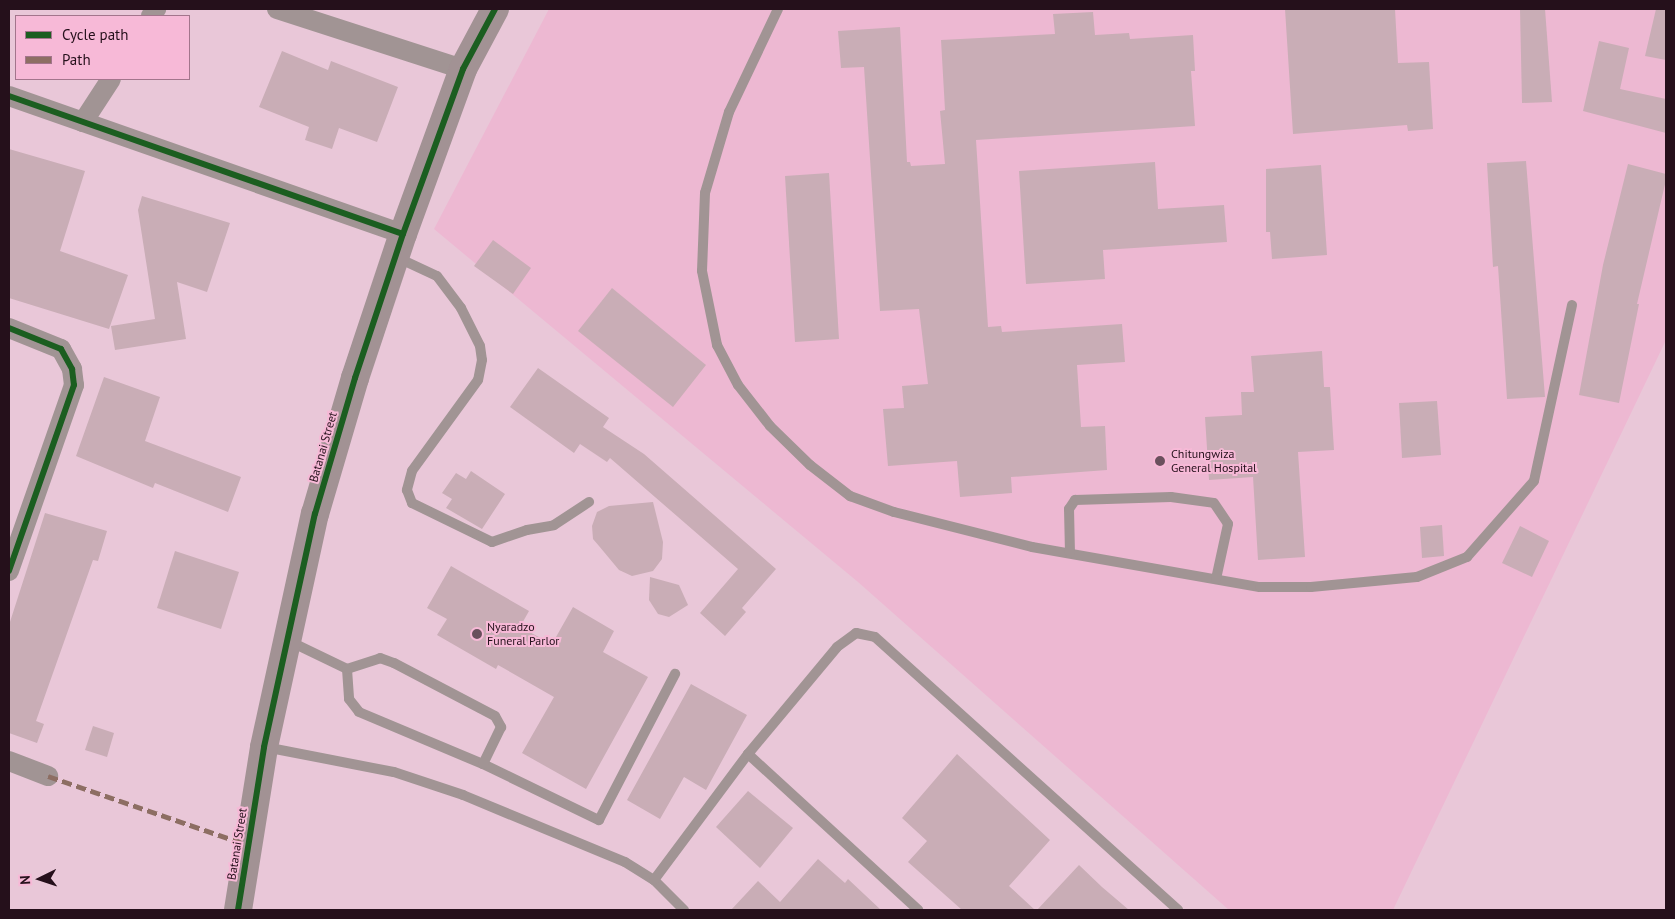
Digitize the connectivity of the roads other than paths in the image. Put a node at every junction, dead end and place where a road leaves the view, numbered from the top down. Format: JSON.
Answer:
{"nodes":[{"id":1,"x":277,"y":9,"type":"edge"},
{"id":2,"x":496,"y":9,"type":"edge"},
{"id":3,"x":778,"y":9,"type":"edge"},
{"id":4,"x":463,"y":69,"type":"junction"},
{"id":5,"x":110,"y":80,"type":"edge"},
{"id":6,"x":9,"y":96,"type":"edge"},
{"id":7,"x":83,"y":122,"type":"junction"},
{"id":8,"x":400,"y":246,"type":"junction"},
{"id":9,"x":1572,"y":305,"type":"dead end"},
{"id":10,"x":9,"y":328,"type":"edge"},
{"id":11,"x":589,"y":502,"type":"dead end"},
{"id":12,"x":12,"y":551,"type":"edge"},
{"id":13,"x":1070,"y":553,"type":"junction"},
{"id":14,"x":9,"y":571,"type":"edge"},
{"id":15,"x":1216,"y":579,"type":"junction"},
{"id":16,"x":286,"y":639,"type":"junction"},
{"id":17,"x":347,"y":669,"type":"junction"},
{"id":18,"x":675,"y":674,"type":"dead end"},
{"id":19,"x":264,"y":747,"type":"junction"},
{"id":20,"x":748,"y":754,"type":"junction"},
{"id":21,"x":9,"y":762,"type":"edge"},
{"id":22,"x":482,"y":764,"type":"junction"},
{"id":23,"x":48,"y":776,"type":"dead end"},
{"id":24,"x":654,"y":880,"type":"junction"},
{"id":25,"x":238,"y":910,"type":"edge"},
{"id":26,"x":684,"y":910,"type":"edge"},
{"id":27,"x":918,"y":910,"type":"edge"},
{"id":28,"x":1178,"y":910,"type":"edge"}],
"edges":[{"from":1,"to":4,"type":"street"},
{"from":2,"to":4,"type":"street","name":"Batanai Street"},
{"from":3,"to":13,"type":"lane"},
{"from":4,"to":8,"type":"street","name":"Batanai Street"},
{"from":5,"to":7,"type":"street"},
{"from":6,"to":7,"type":"street"},
{"from":7,"to":8,"type":"street"},
{"from":8,"to":11,"type":"lane"},
{"from":8,"to":16,"type":"street","name":"Batanai Street"},
{"from":9,"to":15,"type":"lane"},
{"from":10,"to":12,"type":"street"},
{"from":12,"to":14,"type":"street"},
{"from":13,"to":15,"type":"lane"},
{"from":13,"to":15,"type":"lane"},
{"from":16,"to":17,"type":"lane"},
{"from":16,"to":19,"type":"street","name":"Batanai Street"},
{"from":17,"to":22,"type":"lane"},
{"from":17,"to":22,"type":"lane"},
{"from":18,"to":22,"type":"lane"},
{"from":19,"to":24,"type":"lane"},
{"from":19,"to":25,"type":"street","name":"Batanai Street"},
{"from":20,"to":24,"type":"lane"},
{"from":20,"to":27,"type":"lane"},
{"from":20,"to":28,"type":"lane"},
{"from":21,"to":23,"type":"street"},
{"from":24,"to":26,"type":"lane"}]}
